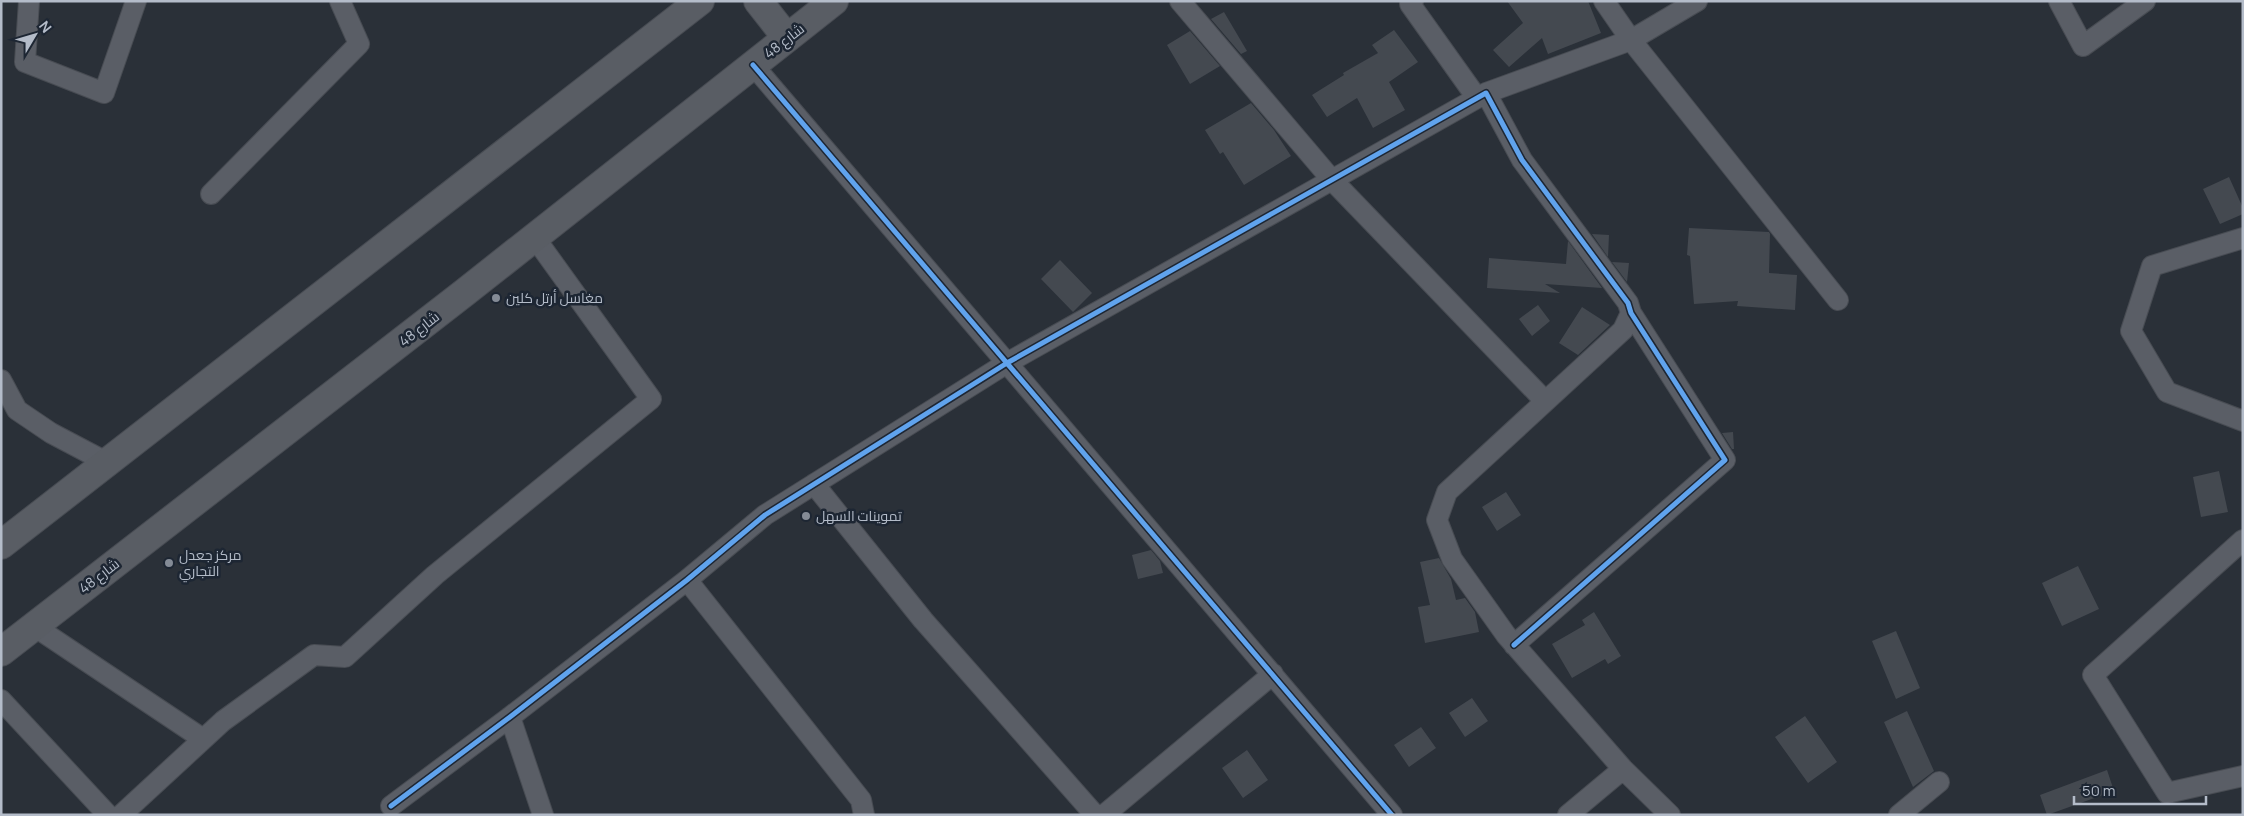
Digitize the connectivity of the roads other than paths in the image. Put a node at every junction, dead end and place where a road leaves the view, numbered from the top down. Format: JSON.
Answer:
{"nodes":[{"id":1,"x":29,"y":1,"type":"edge"},
{"id":2,"x":136,"y":1,"type":"edge"},
{"id":3,"x":340,"y":1,"type":"edge"},
{"id":4,"x":758,"y":1,"type":"edge"},
{"id":5,"x":834,"y":1,"type":"edge"},
{"id":6,"x":1180,"y":1,"type":"edge"},
{"id":7,"x":1413,"y":1,"type":"edge"},
{"id":8,"x":1604,"y":1,"type":"edge"},
{"id":9,"x":1697,"y":1,"type":"edge"},
{"id":10,"x":2059,"y":1,"type":"edge"},
{"id":11,"x":2145,"y":1,"type":"edge"},
{"id":12,"x":688,"y":5,"type":"edge"},
{"id":13,"x":787,"y":38,"type":"junction"},
{"id":14,"x":1631,"y":40,"type":"junction"},
{"id":15,"x":753,"y":65,"type":"junction"},
{"id":16,"x":1481,"y":96,"type":"junction"},
{"id":17,"x":1332,"y":180,"type":"junction"},
{"id":18,"x":212,"y":194,"type":"dead end"},
{"id":19,"x":535,"y":238,"type":"junction"},
{"id":20,"x":2243,"y":238,"type":"edge"},
{"id":21,"x":1838,"y":300,"type":"dead end"},
{"id":22,"x":1631,"y":313,"type":"junction"},
{"id":23,"x":1007,"y":363,"type":"junction"},
{"id":24,"x":1,"y":380,"type":"edge"},
{"id":25,"x":1545,"y":401,"type":"junction"},
{"id":26,"x":2243,"y":421,"type":"edge"},
{"id":27,"x":108,"y":462,"type":"junction"},
{"id":28,"x":814,"y":484,"type":"junction"},
{"id":29,"x":2243,"y":540,"type":"edge"},
{"id":30,"x":1,"y":545,"type":"edge"},
{"id":31,"x":686,"y":580,"type":"junction"},
{"id":32,"x":34,"y":626,"type":"junction"},
{"id":33,"x":1514,"y":644,"type":"junction"},
{"id":34,"x":1,"y":652,"type":"edge"},
{"id":35,"x":1273,"y":674,"type":"junction"},
{"id":36,"x":1,"y":700,"type":"edge"},
{"id":37,"x":510,"y":717,"type":"junction"},
{"id":38,"x":203,"y":740,"type":"junction"},
{"id":39,"x":1623,"y":769,"type":"junction"},
{"id":40,"x":2243,"y":776,"type":"edge"},
{"id":41,"x":1939,"y":782,"type":"dead end"},
{"id":42,"x":391,"y":806,"type":"dead end"},
{"id":43,"x":108,"y":815,"type":"edge"},
{"id":44,"x":121,"y":815,"type":"edge"},
{"id":45,"x":543,"y":815,"type":"edge"},
{"id":46,"x":864,"y":815,"type":"edge"},
{"id":47,"x":1094,"y":815,"type":"edge"},
{"id":48,"x":1104,"y":815,"type":"edge"},
{"id":49,"x":1392,"y":815,"type":"edge"},
{"id":50,"x":1568,"y":815,"type":"edge"},
{"id":51,"x":1670,"y":815,"type":"edge"},
{"id":52,"x":1899,"y":815,"type":"edge"}],
"edges":[{"from":1,"to":2,"type":"street"},
{"from":3,"to":18,"type":"street"},
{"from":4,"to":13,"type":"main road"},
{"from":5,"to":13,"type":"main road","name":"شارع 48"},
{"from":6,"to":17,"type":"street"},
{"from":7,"to":16,"type":"street"},
{"from":8,"to":14,"type":"street"},
{"from":9,"to":14,"type":"street"},
{"from":10,"to":11,"type":"street"},
{"from":12,"to":27,"type":"main road"},
{"from":13,"to":15,"type":"main road","name":"شارع 48"},
{"from":14,"to":16,"type":"street"},
{"from":14,"to":21,"type":"street"},
{"from":15,"to":19,"type":"main road","name":"شارع 48"},
{"from":15,"to":23,"type":"street"},
{"from":16,"to":17,"type":"street"},
{"from":16,"to":22,"type":"street"},
{"from":17,"to":23,"type":"street"},
{"from":17,"to":25,"type":"street"},
{"from":19,"to":32,"type":"main road","name":"شارع 48"},
{"from":19,"to":38,"type":"street"},
{"from":20,"to":26,"type":"street"},
{"from":22,"to":25,"type":"street"},
{"from":22,"to":33,"type":"street"},
{"from":23,"to":28,"type":"street"},
{"from":23,"to":35,"type":"street"},
{"from":24,"to":27,"type":"street"},
{"from":25,"to":33,"type":"street"},
{"from":27,"to":30,"type":"main road"},
{"from":28,"to":31,"type":"street"},
{"from":28,"to":47,"type":"street"},
{"from":29,"to":40,"type":"street"},
{"from":31,"to":37,"type":"street"},
{"from":31,"to":46,"type":"street"},
{"from":32,"to":34,"type":"main road","name":"شارع 48"},
{"from":32,"to":38,"type":"street"},
{"from":33,"to":39,"type":"street"},
{"from":35,"to":48,"type":"street"},
{"from":35,"to":49,"type":"street"},
{"from":36,"to":43,"type":"street"},
{"from":37,"to":42,"type":"street"},
{"from":37,"to":45,"type":"street"},
{"from":38,"to":44,"type":"street"},
{"from":39,"to":50,"type":"street"},
{"from":39,"to":51,"type":"street"},
{"from":41,"to":52,"type":"street"}]}
